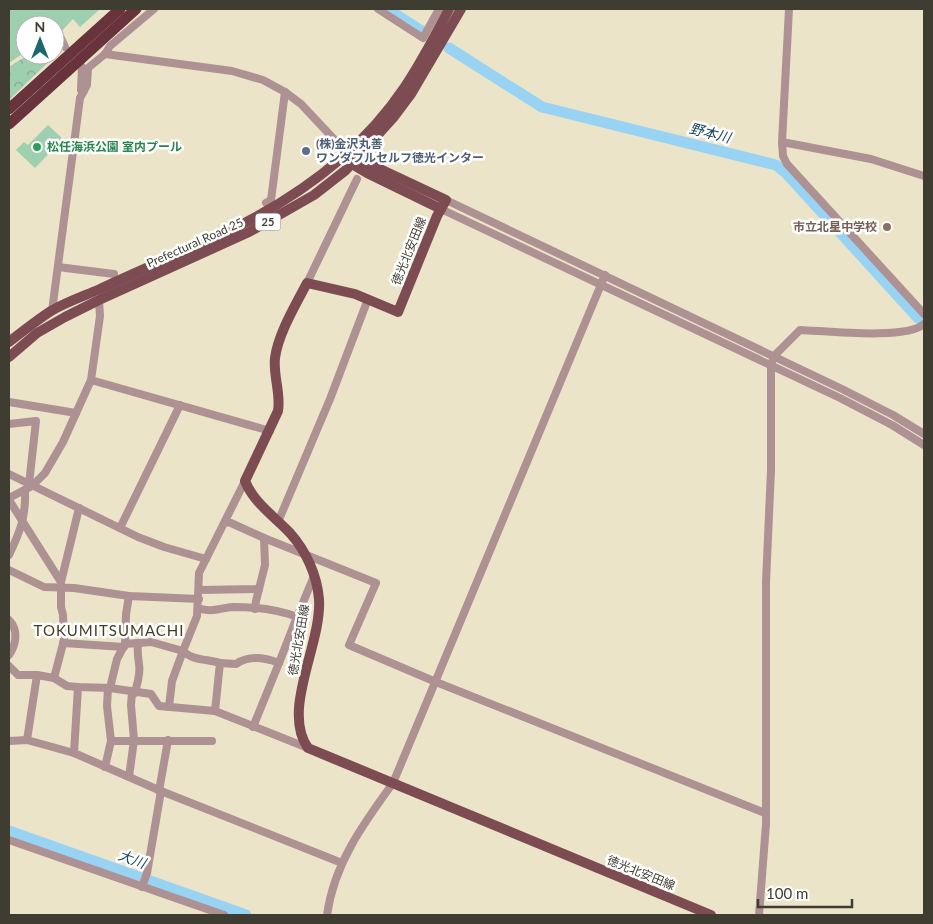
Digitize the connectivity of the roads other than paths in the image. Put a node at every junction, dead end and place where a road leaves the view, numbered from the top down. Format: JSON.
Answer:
{"nodes":[{"id":1,"x":120,"y":9,"type":"edge"},
{"id":2,"x":136,"y":9,"type":"edge"},
{"id":3,"x":154,"y":9,"type":"edge"},
{"id":4,"x":378,"y":9,"type":"edge"},
{"id":5,"x":439,"y":9,"type":"edge"},
{"id":6,"x":449,"y":9,"type":"edge"},
{"id":7,"x":461,"y":9,"type":"edge"},
{"id":8,"x":789,"y":9,"type":"edge"},
{"id":9,"x":105,"y":54,"type":"junction"},
{"id":10,"x":82,"y":67,"type":"dead end"},
{"id":11,"x":85,"y":91,"type":"junction"},
{"id":12,"x":285,"y":92,"type":"junction"},
{"id":13,"x":9,"y":110,"type":"edge"},
{"id":14,"x":9,"y":124,"type":"edge"},
{"id":15,"x":782,"y":142,"type":"junction"},
{"id":16,"x":352,"y":158,"type":"junction"},
{"id":17,"x":924,"y":176,"type":"edge"},
{"id":18,"x":357,"y":180,"type":"dead end"},
{"id":19,"x":266,"y":203,"type":"dead end"},
{"id":20,"x":443,"y":204,"type":"junction"},
{"id":21,"x":58,"y":267,"type":"junction"},
{"id":22,"x":114,"y":274,"type":"dead end"},
{"id":23,"x":605,"y":275,"type":"junction"},
{"id":24,"x":307,"y":283,"type":"junction"},
{"id":25,"x":600,"y":284,"type":"junction"},
{"id":26,"x":368,"y":299,"type":"junction"},
{"id":27,"x":99,"y":300,"type":"junction"},
{"id":28,"x":52,"y":311,"type":"junction"},
{"id":29,"x":924,"y":314,"type":"edge"},
{"id":30,"x":924,"y":324,"type":"edge"},
{"id":31,"x":9,"y":342,"type":"edge"},
{"id":32,"x":774,"y":356,"type":"junction"},
{"id":33,"x":9,"y":357,"type":"edge"},
{"id":34,"x":771,"y":365,"type":"junction"},
{"id":35,"x":91,"y":380,"type":"junction"},
{"id":36,"x":9,"y":402,"type":"edge"},
{"id":37,"x":180,"y":405,"type":"junction"},
{"id":38,"x":38,"y":408,"type":"junction"},
{"id":39,"x":76,"y":413,"type":"junction"},
{"id":40,"x":36,"y":421,"type":"junction"},
{"id":41,"x":9,"y":424,"type":"edge"},
{"id":42,"x":270,"y":431,"type":"junction"},
{"id":43,"x":924,"y":434,"type":"edge"},
{"id":44,"x":924,"y":445,"type":"edge"},
{"id":45,"x":9,"y":474,"type":"edge"},
{"id":46,"x":245,"y":481,"type":"junction"},
{"id":47,"x":29,"y":487,"type":"junction"},
{"id":48,"x":9,"y":499,"type":"edge"},
{"id":49,"x":79,"y":508,"type":"junction"},
{"id":50,"x":225,"y":522,"type":"junction"},
{"id":51,"x":278,"y":522,"type":"junction"},
{"id":52,"x":23,"y":523,"type":"junction"},
{"id":53,"x":120,"y":528,"type":"junction"},
{"id":54,"x":264,"y":538,"type":"junction"},
{"id":55,"x":305,"y":553,"type":"junction"},
{"id":56,"x":9,"y":555,"type":"edge"},
{"id":57,"x":206,"y":559,"type":"junction"},
{"id":58,"x":9,"y":570,"type":"edge"},
{"id":59,"x":314,"y":576,"type":"junction"},
{"id":60,"x":61,"y":585,"type":"junction"},
{"id":61,"x":259,"y":589,"type":"junction"},
{"id":62,"x":199,"y":595,"type":"junction"},
{"id":63,"x":129,"y":596,"type":"junction"},
{"id":64,"x":198,"y":608,"type":"junction"},
{"id":65,"x":256,"y":609,"type":"junction"},
{"id":66,"x":297,"y":617,"type":"junction"},
{"id":67,"x":9,"y":620,"type":"edge"},
{"id":68,"x":63,"y":643,"type":"junction"},
{"id":69,"x":138,"y":643,"type":"junction"},
{"id":70,"x":125,"y":645,"type":"junction"},
{"id":71,"x":183,"y":651,"type":"junction"},
{"id":72,"x":9,"y":655,"type":"edge"},
{"id":73,"x":220,"y":663,"type":"junction"},
{"id":74,"x":279,"y":663,"type":"junction"},
{"id":75,"x":9,"y":666,"type":"edge"},
{"id":76,"x":37,"y":675,"type":"junction"},
{"id":77,"x":54,"y":678,"type":"junction"},
{"id":78,"x":436,"y":682,"type":"junction"},
{"id":79,"x":78,"y":688,"type":"junction"},
{"id":80,"x":109,"y":688,"type":"junction"},
{"id":81,"x":134,"y":693,"type":"junction"},
{"id":82,"x":169,"y":707,"type":"junction"},
{"id":83,"x":215,"y":711,"type":"junction"},
{"id":84,"x":253,"y":727,"type":"junction"},
{"id":85,"x":27,"y":740,"type":"junction"},
{"id":86,"x":134,"y":740,"type":"junction"},
{"id":87,"x":168,"y":740,"type":"junction"},
{"id":88,"x":9,"y":741,"type":"edge"},
{"id":89,"x":111,"y":741,"type":"junction"},
{"id":90,"x":212,"y":741,"type":"dead end"},
{"id":91,"x":308,"y":748,"type":"junction"},
{"id":92,"x":74,"y":753,"type":"junction"},
{"id":93,"x":105,"y":767,"type":"junction"},
{"id":94,"x":129,"y":778,"type":"junction"},
{"id":95,"x":393,"y":783,"type":"junction"},
{"id":96,"x":160,"y":791,"type":"junction"},
{"id":97,"x":765,"y":813,"type":"junction"},
{"id":98,"x":9,"y":840,"type":"edge"},
{"id":99,"x":342,"y":863,"type":"junction"},
{"id":100,"x":144,"y":881,"type":"junction"},
{"id":101,"x":224,"y":915,"type":"edge"},
{"id":102,"x":327,"y":915,"type":"edge"},
{"id":103,"x":711,"y":915,"type":"edge"},
{"id":104,"x":759,"y":915,"type":"edge"}],
"edges":[{"from":1,"to":13,"type":"highway"},
{"from":2,"to":14,"type":"highway"},
{"from":3,"to":9,"type":"street"},
{"from":4,"to":5,"type":"street"},
{"from":6,"to":16,"type":"main road","name":"Prefectural Road 25","number":"25"},
{"from":7,"to":16,"type":"main road","name":"Prefectural Road 25","number":"25"},
{"from":8,"to":15,"type":"street"},
{"from":9,"to":11,"type":"street"},
{"from":9,"to":12,"type":"street"},
{"from":10,"to":11,"type":"street"},
{"from":11,"to":21,"type":"street"},
{"from":12,"to":16,"type":"street"},
{"from":12,"to":19,"type":"street"},
{"from":15,"to":17,"type":"street"},
{"from":15,"to":29,"type":"street"},
{"from":16,"to":20,"type":"main road"},
{"from":16,"to":27,"type":"main road","name":"Prefectural Road 25","number":"25"},
{"from":16,"to":28,"type":"main road","name":"Prefectural Road 25","number":"25"},
{"from":18,"to":24,"type":"street"},
{"from":20,"to":23,"type":"street"},
{"from":20,"to":25,"type":"street"},
{"from":20,"to":26,"type":"main road","name":"徳光北安田線"},
{"from":21,"to":22,"type":"street"},
{"from":21,"to":28,"type":"street"},
{"from":23,"to":25,"type":"street"},
{"from":23,"to":32,"type":"street"},
{"from":24,"to":26,"type":"main road","name":"徳光北安田線"},
{"from":24,"to":42,"type":"main road"},
{"from":25,"to":34,"type":"street"},
{"from":25,"to":78,"type":"street"},
{"from":26,"to":51,"type":"street"},
{"from":27,"to":33,"type":"main road","name":"Prefectural Road 25","number":"25"},
{"from":27,"to":35,"type":"street"},
{"from":28,"to":31,"type":"main road","name":"Prefectural Road 25","number":"25"},
{"from":30,"to":32,"type":"street"},
{"from":32,"to":34,"type":"street"},
{"from":32,"to":43,"type":"street"},
{"from":34,"to":44,"type":"street"},
{"from":34,"to":97,"type":"street"},
{"from":35,"to":37,"type":"street"},
{"from":35,"to":39,"type":"street"},
{"from":36,"to":38,"type":"street"},
{"from":37,"to":42,"type":"street"},
{"from":37,"to":53,"type":"street"},
{"from":38,"to":39,"type":"street"},
{"from":38,"to":40,"type":"street"},
{"from":39,"to":47,"type":"street"},
{"from":40,"to":41,"type":"street"},
{"from":40,"to":47,"type":"street"},
{"from":42,"to":46,"type":"main road"},
{"from":45,"to":47,"type":"street"},
{"from":46,"to":50,"type":"street"},
{"from":46,"to":51,"type":"main road","name":"徳光北安田線"},
{"from":47,"to":48,"type":"street"},
{"from":47,"to":49,"type":"street"},
{"from":47,"to":52,"type":"street"},
{"from":48,"to":52,"type":"street"},
{"from":49,"to":53,"type":"street"},
{"from":49,"to":60,"type":"street"},
{"from":50,"to":54,"type":"street"},
{"from":50,"to":57,"type":"street"},
{"from":51,"to":55,"type":"main road","name":"徳光北安田線"},
{"from":52,"to":56,"type":"street"},
{"from":52,"to":60,"type":"street"},
{"from":53,"to":57,"type":"street"},
{"from":54,"to":55,"type":"street"},
{"from":54,"to":61,"type":"street"},
{"from":55,"to":59,"type":"main road","name":"徳光北安田線"},
{"from":55,"to":78,"type":"street"},
{"from":57,"to":62,"type":"street"},
{"from":58,"to":60,"type":"street"},
{"from":59,"to":66,"type":"street"},
{"from":59,"to":91,"type":"main road","name":"徳光北安田線"},
{"from":60,"to":63,"type":"street"},
{"from":60,"to":68,"type":"street"},
{"from":61,"to":62,"type":"street"},
{"from":61,"to":65,"type":"street"},
{"from":62,"to":63,"type":"street"},
{"from":62,"to":64,"type":"street"},
{"from":63,"to":70,"type":"street"},
{"from":64,"to":65,"type":"street"},
{"from":64,"to":71,"type":"street"},
{"from":65,"to":66,"type":"street"},
{"from":66,"to":74,"type":"street"},
{"from":67,"to":72,"type":"street"},
{"from":68,"to":70,"type":"street"},
{"from":68,"to":77,"type":"street"},
{"from":69,"to":70,"type":"street"},
{"from":69,"to":71,"type":"street"},
{"from":69,"to":81,"type":"street"},
{"from":70,"to":80,"type":"street"},
{"from":71,"to":73,"type":"street"},
{"from":71,"to":82,"type":"street"},
{"from":73,"to":74,"type":"street"},
{"from":73,"to":83,"type":"street"},
{"from":74,"to":84,"type":"street"},
{"from":75,"to":76,"type":"street"},
{"from":76,"to":77,"type":"street"},
{"from":76,"to":85,"type":"street"},
{"from":77,"to":79,"type":"street"},
{"from":78,"to":95,"type":"street"},
{"from":78,"to":97,"type":"street"},
{"from":79,"to":80,"type":"street"},
{"from":79,"to":92,"type":"street"},
{"from":80,"to":81,"type":"street"},
{"from":80,"to":89,"type":"street"},
{"from":81,"to":82,"type":"street"},
{"from":81,"to":86,"type":"street"},
{"from":82,"to":83,"type":"street"},
{"from":83,"to":84,"type":"street"},
{"from":84,"to":91,"type":"street"},
{"from":85,"to":88,"type":"street"},
{"from":85,"to":92,"type":"street"},
{"from":86,"to":87,"type":"street"},
{"from":86,"to":89,"type":"street"},
{"from":86,"to":94,"type":"street"},
{"from":87,"to":90,"type":"street"},
{"from":87,"to":96,"type":"street"},
{"from":89,"to":93,"type":"street"},
{"from":91,"to":95,"type":"main road","name":"徳光北安田線"},
{"from":92,"to":93,"type":"street"},
{"from":93,"to":94,"type":"street"},
{"from":94,"to":96,"type":"street"},
{"from":95,"to":99,"type":"street"},
{"from":95,"to":103,"type":"main road","name":"徳光北安田線"},
{"from":96,"to":99,"type":"street"},
{"from":96,"to":100,"type":"street"},
{"from":97,"to":104,"type":"street"},
{"from":98,"to":100,"type":"street"},
{"from":99,"to":102,"type":"street"},
{"from":100,"to":101,"type":"street"}]}
